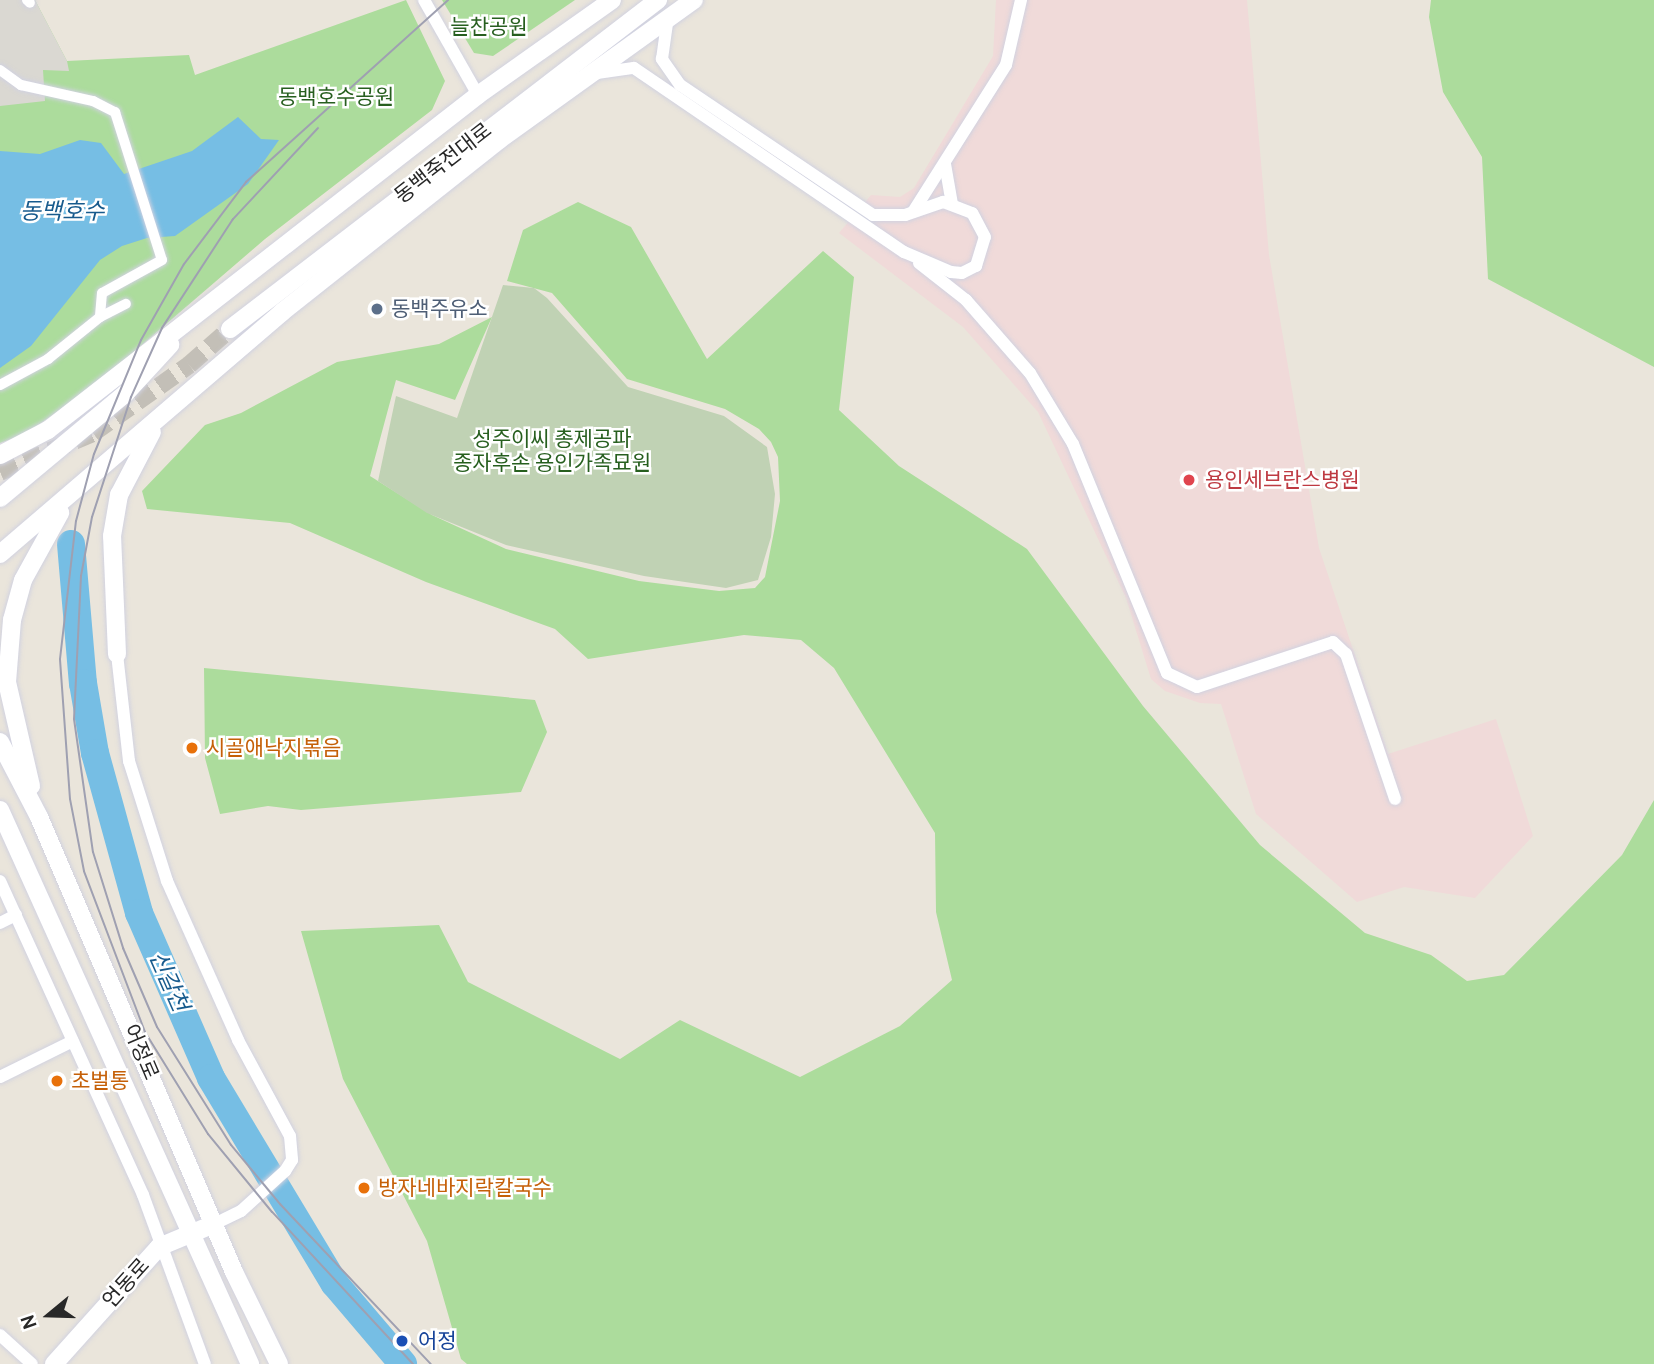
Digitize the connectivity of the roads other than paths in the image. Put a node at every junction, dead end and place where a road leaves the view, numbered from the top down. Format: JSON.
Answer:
{"nodes":[{"id":1,"x":424,"y":0,"type":"edge"},
{"id":2,"x":612,"y":0,"type":"edge"},
{"id":3,"x":658,"y":0,"type":"edge"},
{"id":4,"x":694,"y":0,"type":"edge"},
{"id":5,"x":1021,"y":0,"type":"edge"},
{"id":6,"x":667,"y":23,"type":"junction"},
{"id":7,"x":0,"y":70,"type":"edge"},
{"id":8,"x":597,"y":73,"type":"junction"},
{"id":9,"x":478,"y":95,"type":"junction"},
{"id":10,"x":946,"y":161,"type":"junction"},
{"id":11,"x":952,"y":204,"type":"junction"},
{"id":12,"x":913,"y":212,"type":"junction"},
{"id":13,"x":904,"y":251,"type":"junction"},
{"id":14,"x":962,"y":273,"type":"junction"},
{"id":15,"x":966,"y":300,"type":"junction"},
{"id":16,"x":126,"y":304,"type":"dead end"},
{"id":17,"x":206,"y":307,"type":"junction"},
{"id":18,"x":100,"y":317,"type":"junction"},
{"id":19,"x":230,"y":329,"type":"tunnel mouth"},
{"id":20,"x":0,"y":385,"type":"edge"},
{"id":21,"x":156,"y":424,"type":"junction"},
{"id":22,"x":0,"y":455,"type":"edge"},
{"id":23,"x":19,"y":482,"type":"junction"},
{"id":24,"x":73,"y":495,"type":"junction"},
{"id":25,"x":0,"y":498,"type":"edge"},
{"id":26,"x":0,"y":511,"type":"edge"},
{"id":27,"x":2,"y":552,"type":"edge"},
{"id":28,"x":117,"y":654,"type":"joint"},
{"id":29,"x":0,"y":742,"type":"edge"},
{"id":30,"x":1395,"y":799,"type":"dead end"},
{"id":31,"x":0,"y":810,"type":"edge"},
{"id":32,"x":38,"y":817,"type":"junction"},
{"id":33,"x":0,"y":881,"type":"edge"},
{"id":34,"x":16,"y":915,"type":"junction"},
{"id":35,"x":0,"y":923,"type":"edge"},
{"id":36,"x":73,"y":1041,"type":"junction"},
{"id":37,"x":0,"y":1077,"type":"edge"},
{"id":38,"x":214,"y":1224,"type":"junction"},
{"id":39,"x":189,"y":1234,"type":"junction"},
{"id":40,"x":159,"y":1247,"type":"junction"},
{"id":41,"x":0,"y":1335,"type":"edge"},
{"id":42,"x":32,"y":1364,"type":"edge"},
{"id":43,"x":54,"y":1364,"type":"edge"},
{"id":44,"x":205,"y":1364,"type":"edge"},
{"id":45,"x":250,"y":1364,"type":"edge"},
{"id":46,"x":278,"y":1364,"type":"edge"}],
"edges":[{"from":1,"to":9,"type":"street"},
{"from":2,"to":9,"type":"main road","name":"동백죽전대로"},
{"from":3,"to":19,"type":"main road","name":"동백죽전대로"},
{"from":4,"to":6,"type":"main road"},
{"from":5,"to":10,"type":"street"},
{"from":6,"to":8,"type":"main road"},
{"from":6,"to":12,"type":"street"},
{"from":7,"to":18,"type":"street"},
{"from":8,"to":13,"type":"street"},
{"from":8,"to":21,"type":"main road"},
{"from":9,"to":17,"type":"main road","name":"동백죽전대로"},
{"from":10,"to":11,"type":"street"},
{"from":10,"to":12,"type":"street"},
{"from":11,"to":12,"type":"street"},
{"from":11,"to":14,"type":"street"},
{"from":13,"to":14,"type":"street"},
{"from":13,"to":15,"type":"street"},
{"from":14,"to":15,"type":"street"},
{"from":15,"to":30,"type":"street"},
{"from":16,"to":18,"type":"street"},
{"from":17,"to":22,"type":"main road"},
{"from":17,"to":23,"type":"main road"},
{"from":18,"to":20,"type":"street"},
{"from":21,"to":24,"type":"main road"},
{"from":21,"to":28,"type":"main road"},
{"from":23,"to":25,"type":"main road"},
{"from":23,"to":26,"type":"main road"},
{"from":24,"to":27,"type":"main road"},
{"from":24,"to":32,"type":"main road"},
{"from":28,"to":38,"type":"street"},
{"from":29,"to":32,"type":"main road","name":"어정로"},
{"from":31,"to":39,"type":"main road","name":"어정로"},
{"from":32,"to":38,"type":"main road","name":"어정로"},
{"from":33,"to":34,"type":"street"},
{"from":34,"to":35,"type":"street"},
{"from":34,"to":36,"type":"street"},
{"from":36,"to":37,"type":"street"},
{"from":36,"to":40,"type":"street"},
{"from":38,"to":39,"type":"main road","name":"언동로"},
{"from":38,"to":46,"type":"main road","name":"어정로"},
{"from":39,"to":40,"type":"main road","name":"언동로"},
{"from":39,"to":45,"type":"main road","name":"어정로"},
{"from":40,"to":43,"type":"main road","name":"언동로"},
{"from":40,"to":44,"type":"street"},
{"from":41,"to":42,"type":"street"}]}
